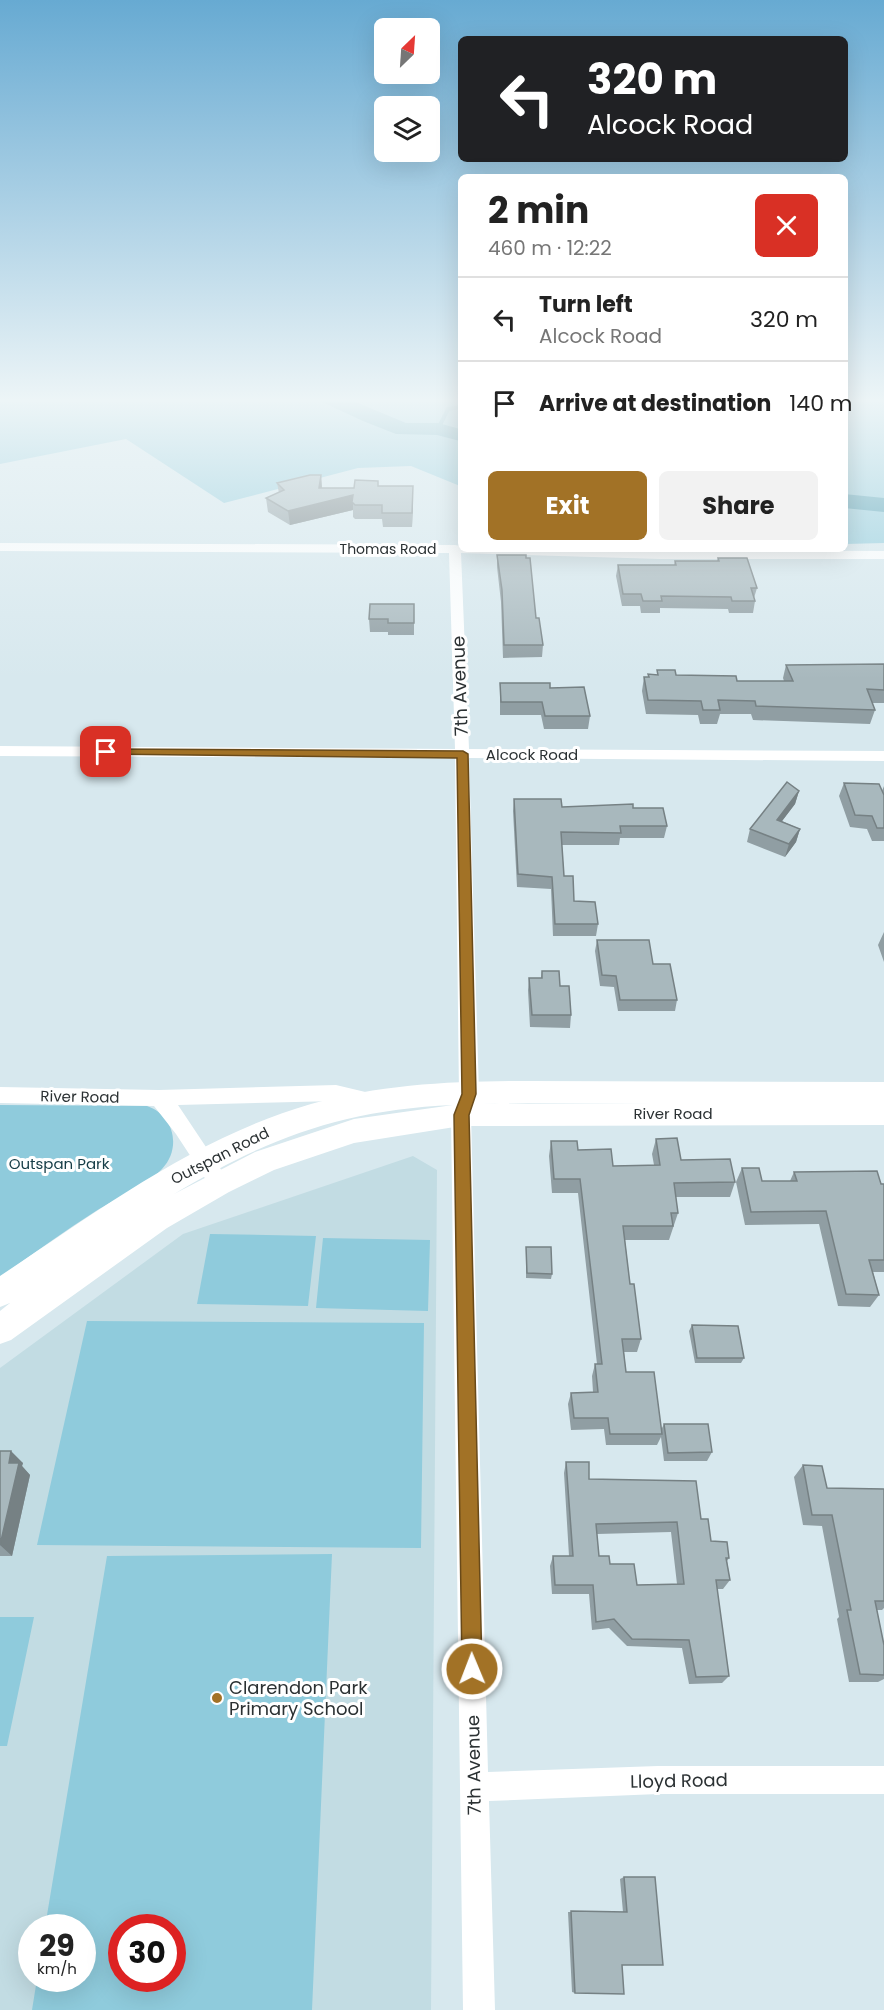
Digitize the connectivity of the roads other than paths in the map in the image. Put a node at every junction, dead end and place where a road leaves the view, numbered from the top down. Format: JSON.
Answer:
{"nodes":[{"id":1,"x":0,"y":547,"type":"edge"},
{"id":2,"x":455,"y":549,"type":"junction"},
{"id":3,"x":458,"y":549,"type":"edge"},
{"id":4,"x":558,"y":552,"type":"edge"},
{"id":5,"x":884,"y":555,"type":"edge"},
{"id":6,"x":0,"y":751,"type":"edge"},
{"id":7,"x":463,"y":754,"type":"junction"},
{"id":8,"x":884,"y":756,"type":"edge"},
{"id":9,"x":884,"y":1093,"type":"edge"},
{"id":10,"x":0,"y":1095,"type":"edge"},
{"id":11,"x":159,"y":1098,"type":"junction"},
{"id":12,"x":373,"y":1102,"type":"junction"},
{"id":13,"x":465,"y":1104,"type":"junction"},
{"id":14,"x":864,"y":1107,"type":"edge"},
{"id":15,"x":211,"y":1172,"type":"junction"},
{"id":16,"x":0,"y":1293,"type":"edge"},
{"id":17,"x":0,"y":1329,"type":"edge"},
{"id":18,"x":884,"y":1780,"type":"edge"},
{"id":19,"x":474,"y":1787,"type":"junction"},
{"id":20,"x":479,"y":2010,"type":"edge"}],
"edges":[{"from":1,"to":2,"type":"street","name":"Thomas Road"},
{"from":2,"to":3,"type":"street","name":"Thomas Road"},
{"from":2,"to":7,"type":"street","name":"7th Avenue"},
{"from":4,"to":5,"type":"street","name":"Thomas Road"},
{"from":6,"to":7,"type":"street","name":"Alcock Road"},
{"from":7,"to":8,"type":"street","name":"Alcock Road"},
{"from":7,"to":13,"type":"street","name":"7th Avenue"},
{"from":9,"to":14,"type":"main road","name":"River Road"},
{"from":10,"to":11,"type":"street","name":"River Road"},
{"from":11,"to":12,"type":"street","name":"River Road"},
{"from":11,"to":15,"type":"street"},
{"from":12,"to":13,"type":"main road","name":"Outspan Road"},
{"from":12,"to":15,"type":"main road","name":"Outspan Road"},
{"from":13,"to":14,"type":"main road","name":"River Road"},
{"from":13,"to":15,"type":"main road","name":"Outspan Road"},
{"from":13,"to":19,"type":"street","name":"7th Avenue"},
{"from":15,"to":16,"type":"main road","name":"Outspan Road"},
{"from":15,"to":17,"type":"main road","name":"Outspan Road"},
{"from":18,"to":19,"type":"street","name":"Lloyd Road"},
{"from":19,"to":20,"type":"street","name":"7th Avenue"}]}
